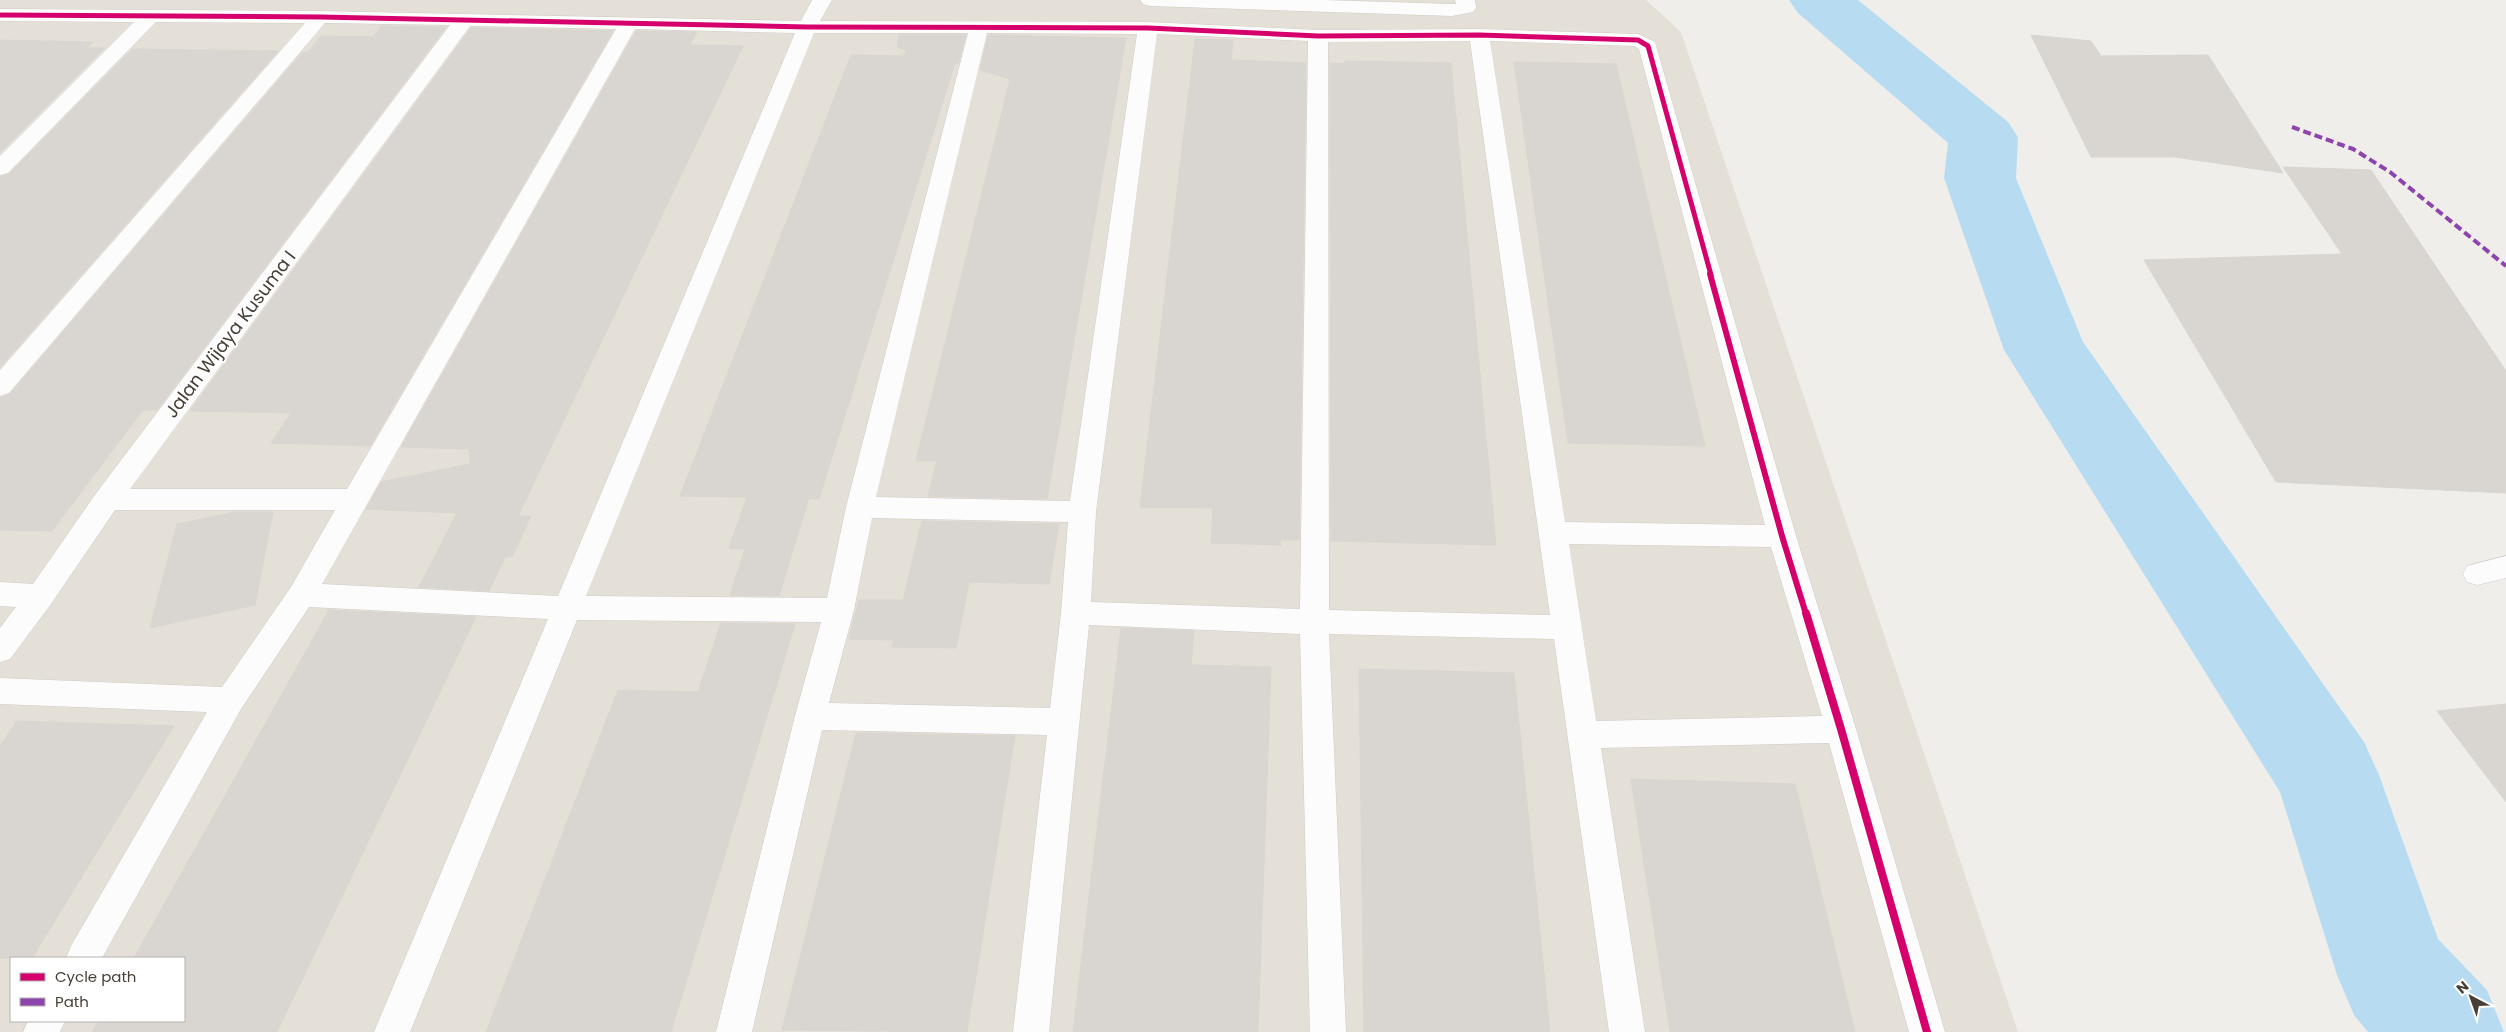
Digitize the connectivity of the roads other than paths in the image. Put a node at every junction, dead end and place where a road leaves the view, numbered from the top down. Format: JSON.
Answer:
{"nodes":[{"id":1,"x":822,"y":0,"type":"edge"},
{"id":2,"x":1150,"y":0,"type":"edge"},
{"id":3,"x":1465,"y":0,"type":"edge"},
{"id":4,"x":1299,"y":2,"type":"edge"},
{"id":5,"x":150,"y":17,"type":"junction"},
{"id":6,"x":320,"y":17,"type":"junction"},
{"id":7,"x":2,"y":18,"type":"edge"},
{"id":8,"x":464,"y":20,"type":"junction"},
{"id":9,"x":629,"y":23,"type":"junction"},
{"id":10,"x":807,"y":27,"type":"junction"},
{"id":11,"x":979,"y":28,"type":"junction"},
{"id":12,"x":1148,"y":28,"type":"junction"},
{"id":13,"x":1479,"y":35,"type":"junction"},
{"id":14,"x":1318,"y":36,"type":"junction"},
{"id":15,"x":0,"y":168,"type":"edge"},
{"id":16,"x":0,"y":387,"type":"edge"},
{"id":17,"x":107,"y":499,"type":"junction"},
{"id":18,"x":356,"y":500,"type":"junction"},
{"id":19,"x":860,"y":507,"type":"junction"},
{"id":20,"x":1082,"y":512,"type":"junction"},
{"id":21,"x":1555,"y":533,"type":"junction"},
{"id":22,"x":1782,"y":536,"type":"junction"},
{"id":23,"x":2506,"y":567,"type":"edge"},
{"id":24,"x":2477,"y":574,"type":"dead end"},
{"id":25,"x":0,"y":594,"type":"edge"},
{"id":26,"x":301,"y":595,"type":"junction"},
{"id":27,"x":41,"y":596,"type":"junction"},
{"id":28,"x":566,"y":608,"type":"junction"},
{"id":29,"x":839,"y":610,"type":"junction"},
{"id":30,"x":1076,"y":613,"type":"junction"},
{"id":31,"x":1314,"y":622,"type":"junction"},
{"id":32,"x":1568,"y":627,"type":"junction"},
{"id":33,"x":0,"y":650,"type":"edge"},
{"id":34,"x":0,"y":691,"type":"edge"},
{"id":35,"x":230,"y":700,"type":"junction"},
{"id":36,"x":810,"y":716,"type":"junction"},
{"id":37,"x":1065,"y":722,"type":"junction"},
{"id":38,"x":1841,"y":729,"type":"junction"},
{"id":39,"x":1582,"y":735,"type":"junction"},
{"id":40,"x":84,"y":957,"type":"edge"},
{"id":41,"x":392,"y":1032,"type":"edge"},
{"id":42,"x":734,"y":1032,"type":"edge"},
{"id":43,"x":1031,"y":1032,"type":"edge"},
{"id":44,"x":1328,"y":1032,"type":"edge"},
{"id":45,"x":1628,"y":1032,"type":"edge"},
{"id":46,"x":1926,"y":1032,"type":"edge"}],
"edges":[{"from":1,"to":10,"type":"street"},
{"from":2,"to":4,"type":"street"},
{"from":3,"to":4,"type":"street"},
{"from":5,"to":6,"type":"street"},
{"from":5,"to":7,"type":"street"},
{"from":5,"to":15,"type":"street"},
{"from":6,"to":8,"type":"street"},
{"from":6,"to":16,"type":"street"},
{"from":8,"to":9,"type":"street"},
{"from":8,"to":17,"type":"street","name":"Jalan Wijaya Kusuma I"},
{"from":9,"to":10,"type":"street"},
{"from":9,"to":18,"type":"street"},
{"from":10,"to":11,"type":"street"},
{"from":10,"to":28,"type":"street"},
{"from":11,"to":12,"type":"street"},
{"from":11,"to":19,"type":"street"},
{"from":12,"to":14,"type":"street"},
{"from":12,"to":20,"type":"street"},
{"from":13,"to":14,"type":"street"},
{"from":13,"to":21,"type":"street"},
{"from":13,"to":22,"type":"street"},
{"from":14,"to":31,"type":"street"},
{"from":17,"to":18,"type":"street"},
{"from":17,"to":27,"type":"street","name":"Jalan Wijaya Kusuma I"},
{"from":18,"to":26,"type":"street"},
{"from":19,"to":20,"type":"street"},
{"from":19,"to":29,"type":"street"},
{"from":20,"to":30,"type":"street"},
{"from":21,"to":22,"type":"street"},
{"from":21,"to":32,"type":"street"},
{"from":22,"to":38,"type":"street"},
{"from":23,"to":24,"type":"street"},
{"from":25,"to":27,"type":"street"},
{"from":26,"to":28,"type":"street"},
{"from":26,"to":35,"type":"street"},
{"from":27,"to":33,"type":"street","name":"Jalan Wijaya Kusuma I"},
{"from":28,"to":29,"type":"street"},
{"from":28,"to":41,"type":"street"},
{"from":29,"to":36,"type":"street"},
{"from":30,"to":31,"type":"street"},
{"from":30,"to":37,"type":"street"},
{"from":31,"to":32,"type":"street"},
{"from":31,"to":44,"type":"street"},
{"from":32,"to":39,"type":"street"},
{"from":34,"to":35,"type":"street"},
{"from":35,"to":40,"type":"street"},
{"from":36,"to":37,"type":"street"},
{"from":36,"to":42,"type":"street"},
{"from":37,"to":43,"type":"street"},
{"from":38,"to":39,"type":"street"},
{"from":38,"to":46,"type":"street"},
{"from":39,"to":45,"type":"street"}]}
